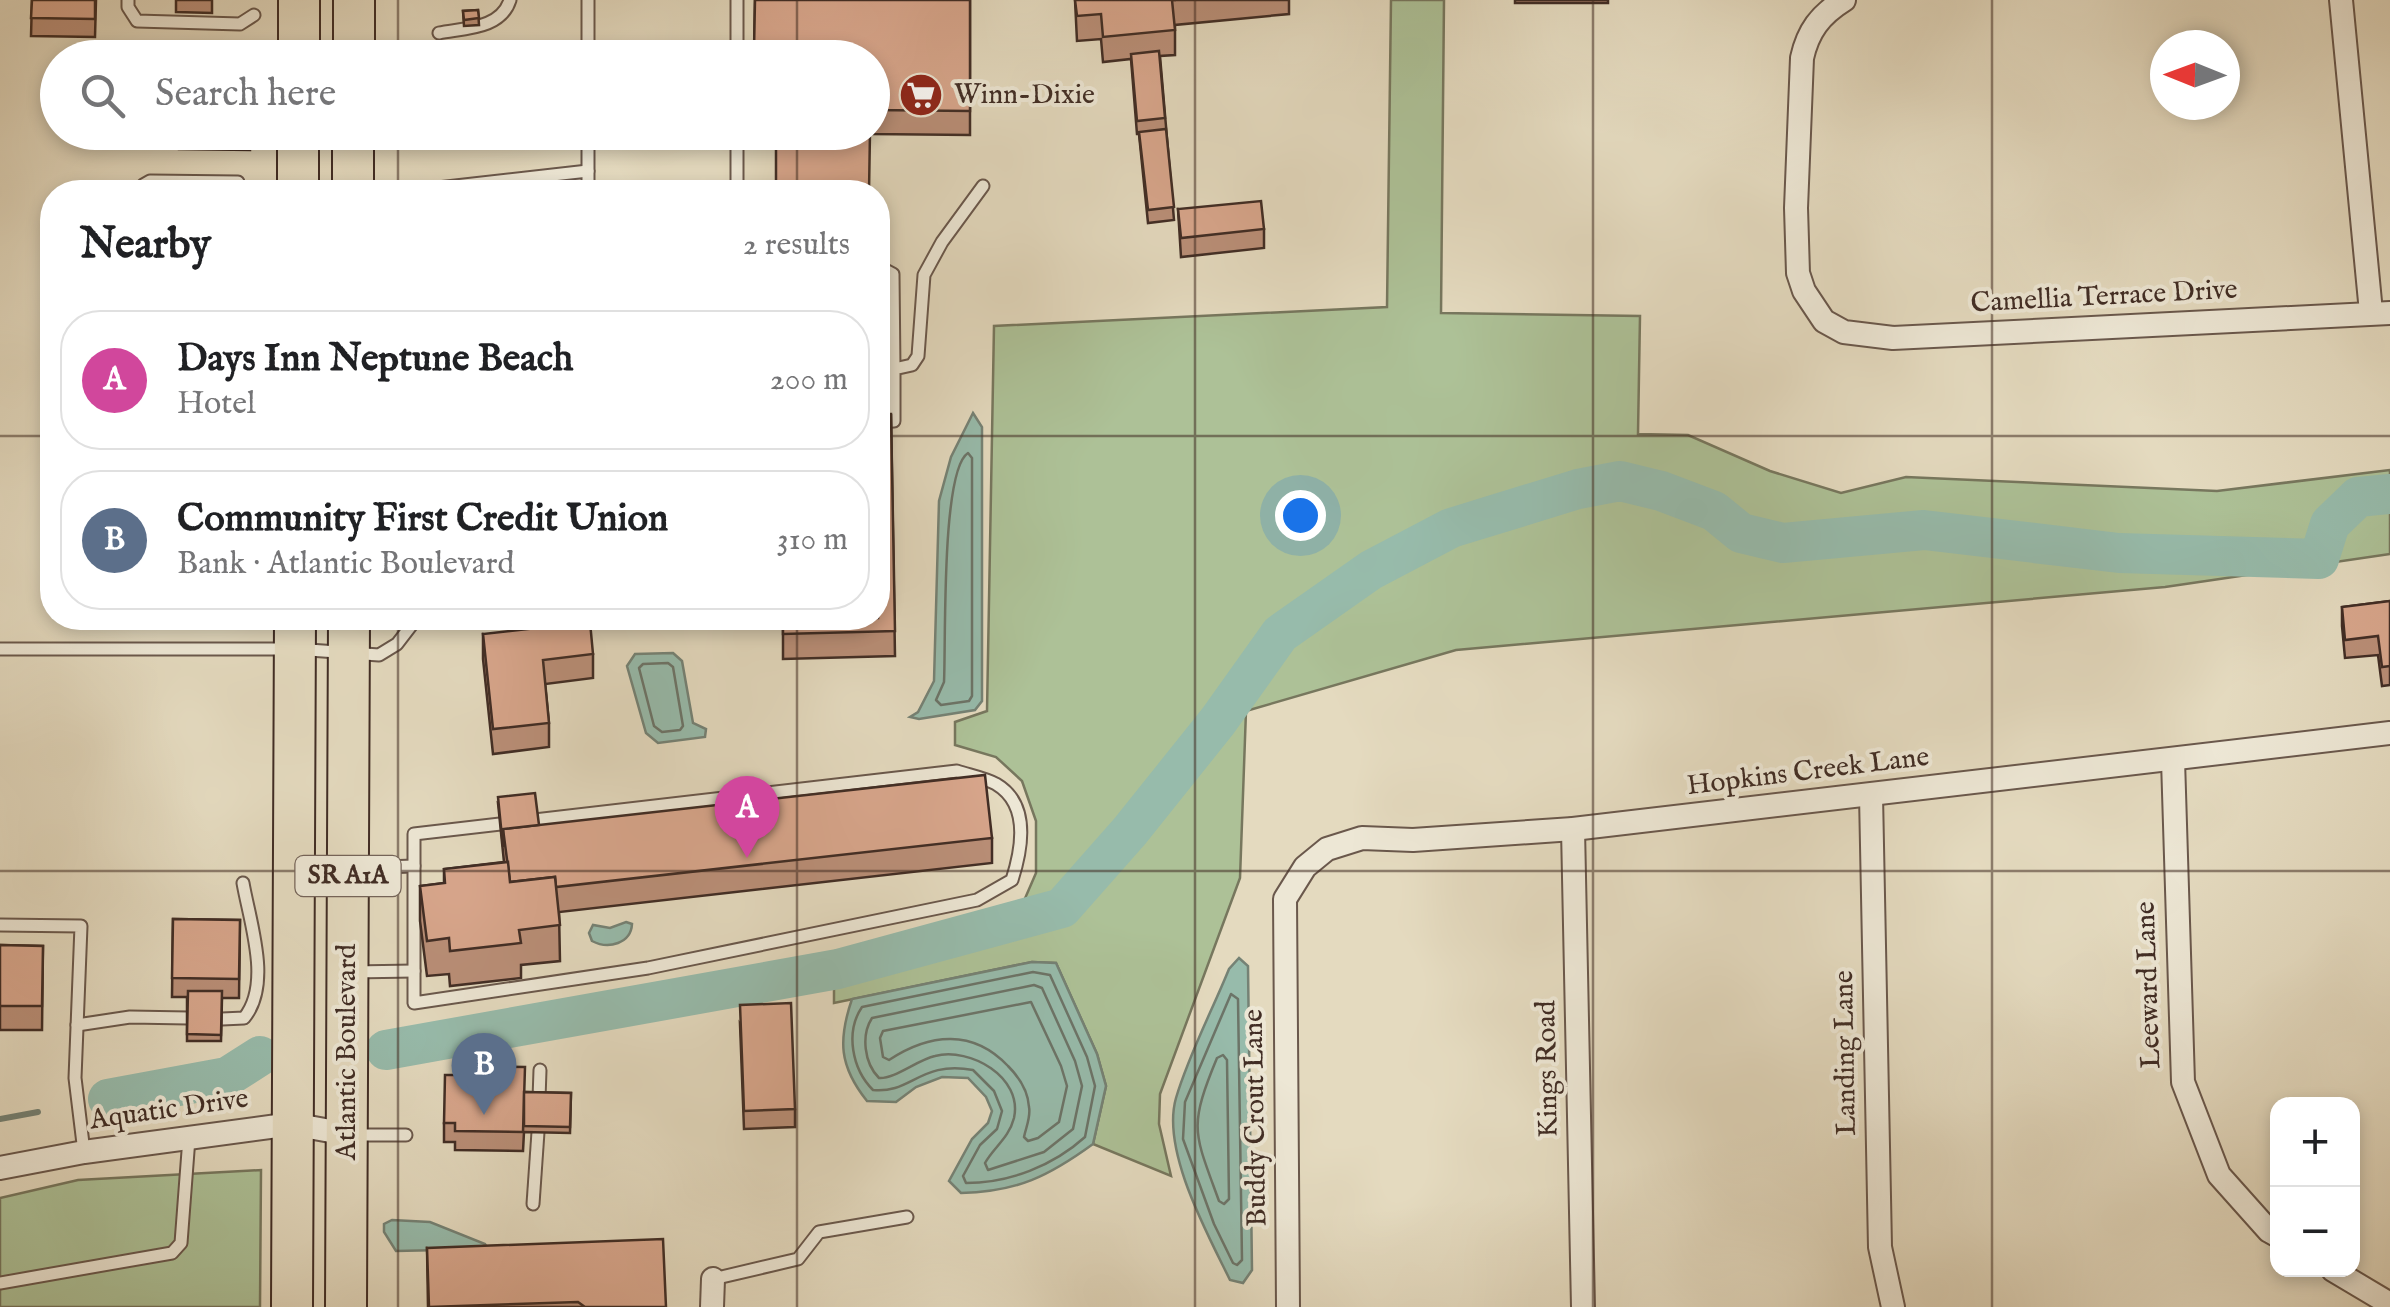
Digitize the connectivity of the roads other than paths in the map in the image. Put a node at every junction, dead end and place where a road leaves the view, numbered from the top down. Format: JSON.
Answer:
{"nodes":[{"id":1,"x":128,"y":0,"type":"edge"},
{"id":2,"x":299,"y":0,"type":"edge"},
{"id":3,"x":354,"y":0,"type":"edge"},
{"id":4,"x":510,"y":0,"type":"edge"},
{"id":5,"x":588,"y":0,"type":"edge"},
{"id":6,"x":737,"y":0,"type":"edge"},
{"id":7,"x":1844,"y":0,"type":"edge"},
{"id":8,"x":2342,"y":0,"type":"edge"},
{"id":9,"x":254,"y":14,"type":"dead end"},
{"id":10,"x":439,"y":33,"type":"dead end"},
{"id":11,"x":298,"y":40,"type":"edge"},
{"id":12,"x":354,"y":40,"type":"edge"},
{"id":13,"x":588,"y":40,"type":"edge"},
{"id":14,"x":737,"y":40,"type":"edge"},
{"id":15,"x":298,"y":150,"type":"edge"},
{"id":16,"x":353,"y":150,"type":"edge"},
{"id":17,"x":588,"y":150,"type":"edge"},
{"id":18,"x":737,"y":150,"type":"edge"},
{"id":19,"x":588,"y":171,"type":"junction"},
{"id":20,"x":298,"y":180,"type":"edge"},
{"id":21,"x":352,"y":180,"type":"edge"},
{"id":22,"x":508,"y":180,"type":"edge"},
{"id":23,"x":588,"y":180,"type":"edge"},
{"id":24,"x":737,"y":180,"type":"edge"},
{"id":25,"x":982,"y":186,"type":"dead end"},
{"id":26,"x":890,"y":272,"type":"edge"},
{"id":27,"x":2381,"y":312,"type":"edge"},
{"id":28,"x":890,"y":369,"type":"edge"},
{"id":29,"x":894,"y":369,"type":"junction"},
{"id":30,"x":890,"y":422,"type":"edge"},
{"id":31,"x":408,"y":630,"type":"edge"},
{"id":32,"x":295,"y":633,"type":"edge"},
{"id":33,"x":349,"y":636,"type":"edge"},
{"id":34,"x":0,"y":649,"type":"edge"},
{"id":35,"x":2390,"y":733,"type":"edge"},
{"id":36,"x":2173,"y":760,"type":"junction"},
{"id":37,"x":1871,"y":795,"type":"junction"},
{"id":38,"x":1572,"y":830,"type":"junction"},
{"id":39,"x":414,"y":866,"type":"junction"},
{"id":40,"x":348,"y":868,"type":"junction"},
{"id":41,"x":243,"y":883,"type":"dead end"},
{"id":42,"x":0,"y":925,"type":"edge"},
{"id":43,"x":1283,"y":927,"type":"joint"},
{"id":44,"x":348,"y":972,"type":"junction"},
{"id":45,"x":414,"y":972,"type":"junction"},
{"id":46,"x":188,"y":1018,"type":"edge"},
{"id":47,"x":222,"y":1019,"type":"edge"},
{"id":48,"x":77,"y":1025,"type":"junction"},
{"id":49,"x":540,"y":1070,"type":"dead end"},
{"id":50,"x":539,"y":1099,"type":"edge"},
{"id":51,"x":292,"y":1124,"type":"junction"},
{"id":52,"x":538,"y":1132,"type":"edge"},
{"id":53,"x":346,"y":1134,"type":"junction"},
{"id":54,"x":406,"y":1136,"type":"dead end"},
{"id":55,"x":189,"y":1138,"type":"junction"},
{"id":56,"x":84,"y":1152,"type":"junction"},
{"id":57,"x":0,"y":1168,"type":"edge"},
{"id":58,"x":533,"y":1204,"type":"dead end"},
{"id":59,"x":907,"y":1217,"type":"dead end"},
{"id":60,"x":2270,"y":1232,"type":"edge"},
{"id":61,"x":2344,"y":1277,"type":"edge"},
{"id":62,"x":712,"y":1279,"type":"joint"},
{"id":63,"x":0,"y":1283,"type":"edge"},
{"id":64,"x":2390,"y":1304,"type":"edge"},
{"id":65,"x":292,"y":1307,"type":"edge"},
{"id":66,"x":346,"y":1307,"type":"edge"},
{"id":67,"x":712,"y":1307,"type":"edge"},
{"id":68,"x":1288,"y":1307,"type":"edge"},
{"id":69,"x":1583,"y":1307,"type":"edge"},
{"id":70,"x":1893,"y":1307,"type":"edge"}],
"edges":[{"from":1,"to":9,"type":"lane"},
{"from":2,"to":11,"type":"highway"},
{"from":3,"to":12,"type":"highway"},
{"from":4,"to":10,"type":"lane"},
{"from":5,"to":13,"type":"lane"},
{"from":6,"to":14,"type":"lane"},
{"from":7,"to":27,"type":"street","name":"Camellia Terrace Drive"},
{"from":8,"to":27,"type":"street"},
{"from":15,"to":20,"type":"highway"},
{"from":16,"to":21,"type":"highway"},
{"from":17,"to":19,"type":"lane"},
{"from":18,"to":24,"type":"lane"},
{"from":19,"to":22,"type":"lane"},
{"from":19,"to":23,"type":"lane"},
{"from":25,"to":29,"type":"lane"},
{"from":26,"to":29,"type":"lane"},
{"from":28,"to":29,"type":"lane"},
{"from":29,"to":30,"type":"lane"},
{"from":31,"to":33,"type":"lane"},
{"from":32,"to":33,"type":"lane"},
{"from":32,"to":34,"type":"lane"},
{"from":32,"to":51,"type":"highway","name":"Atlantic Boulevard","number":"SR A1A"},
{"from":33,"to":40,"type":"highway","name":"Atlantic Boulevard","number":"SR A1A"},
{"from":35,"to":36,"type":"street","name":"Hopkins Creek Lane"},
{"from":36,"to":37,"type":"street","name":"Hopkins Creek Lane"},
{"from":36,"to":60,"type":"street","name":"Leeward Lane"},
{"from":37,"to":38,"type":"street","name":"Hopkins Creek Lane"},
{"from":37,"to":70,"type":"street","name":"Landing Lane"},
{"from":38,"to":43,"type":"street","name":"Hopkins Creek Lane"},
{"from":38,"to":69,"type":"street","name":"Kings Road"},
{"from":39,"to":40,"type":"lane"},
{"from":39,"to":45,"type":"lane"},
{"from":39,"to":45,"type":"lane"},
{"from":40,"to":44,"type":"highway","name":"Atlantic Boulevard","number":"SR A1A"},
{"from":41,"to":47,"type":"lane"},
{"from":42,"to":48,"type":"lane"},
{"from":43,"to":68,"type":"street","name":"Buddy Crout Lane"},
{"from":44,"to":45,"type":"lane"},
{"from":44,"to":53,"type":"highway","name":"Atlantic Boulevard","number":"SR A1A"},
{"from":46,"to":48,"type":"lane"},
{"from":48,"to":56,"type":"lane"},
{"from":49,"to":50,"type":"lane"},
{"from":51,"to":53,"type":"street","name":"Aquatic Drive"},
{"from":51,"to":55,"type":"street","name":"Aquatic Drive"},
{"from":51,"to":65,"type":"highway","name":"Atlantic Boulevard","number":"SR A1A"},
{"from":52,"to":58,"type":"lane"},
{"from":53,"to":54,"type":"lane"},
{"from":53,"to":66,"type":"highway","name":"Atlantic Boulevard","number":"SR A1A"},
{"from":55,"to":56,"type":"street","name":"Aquatic Drive"},
{"from":55,"to":63,"type":"lane"},
{"from":56,"to":57,"type":"street","name":"Aquatic Drive"},
{"from":59,"to":62,"type":"lane"},
{"from":61,"to":64,"type":"street"},
{"from":62,"to":67,"type":"street"}]}
